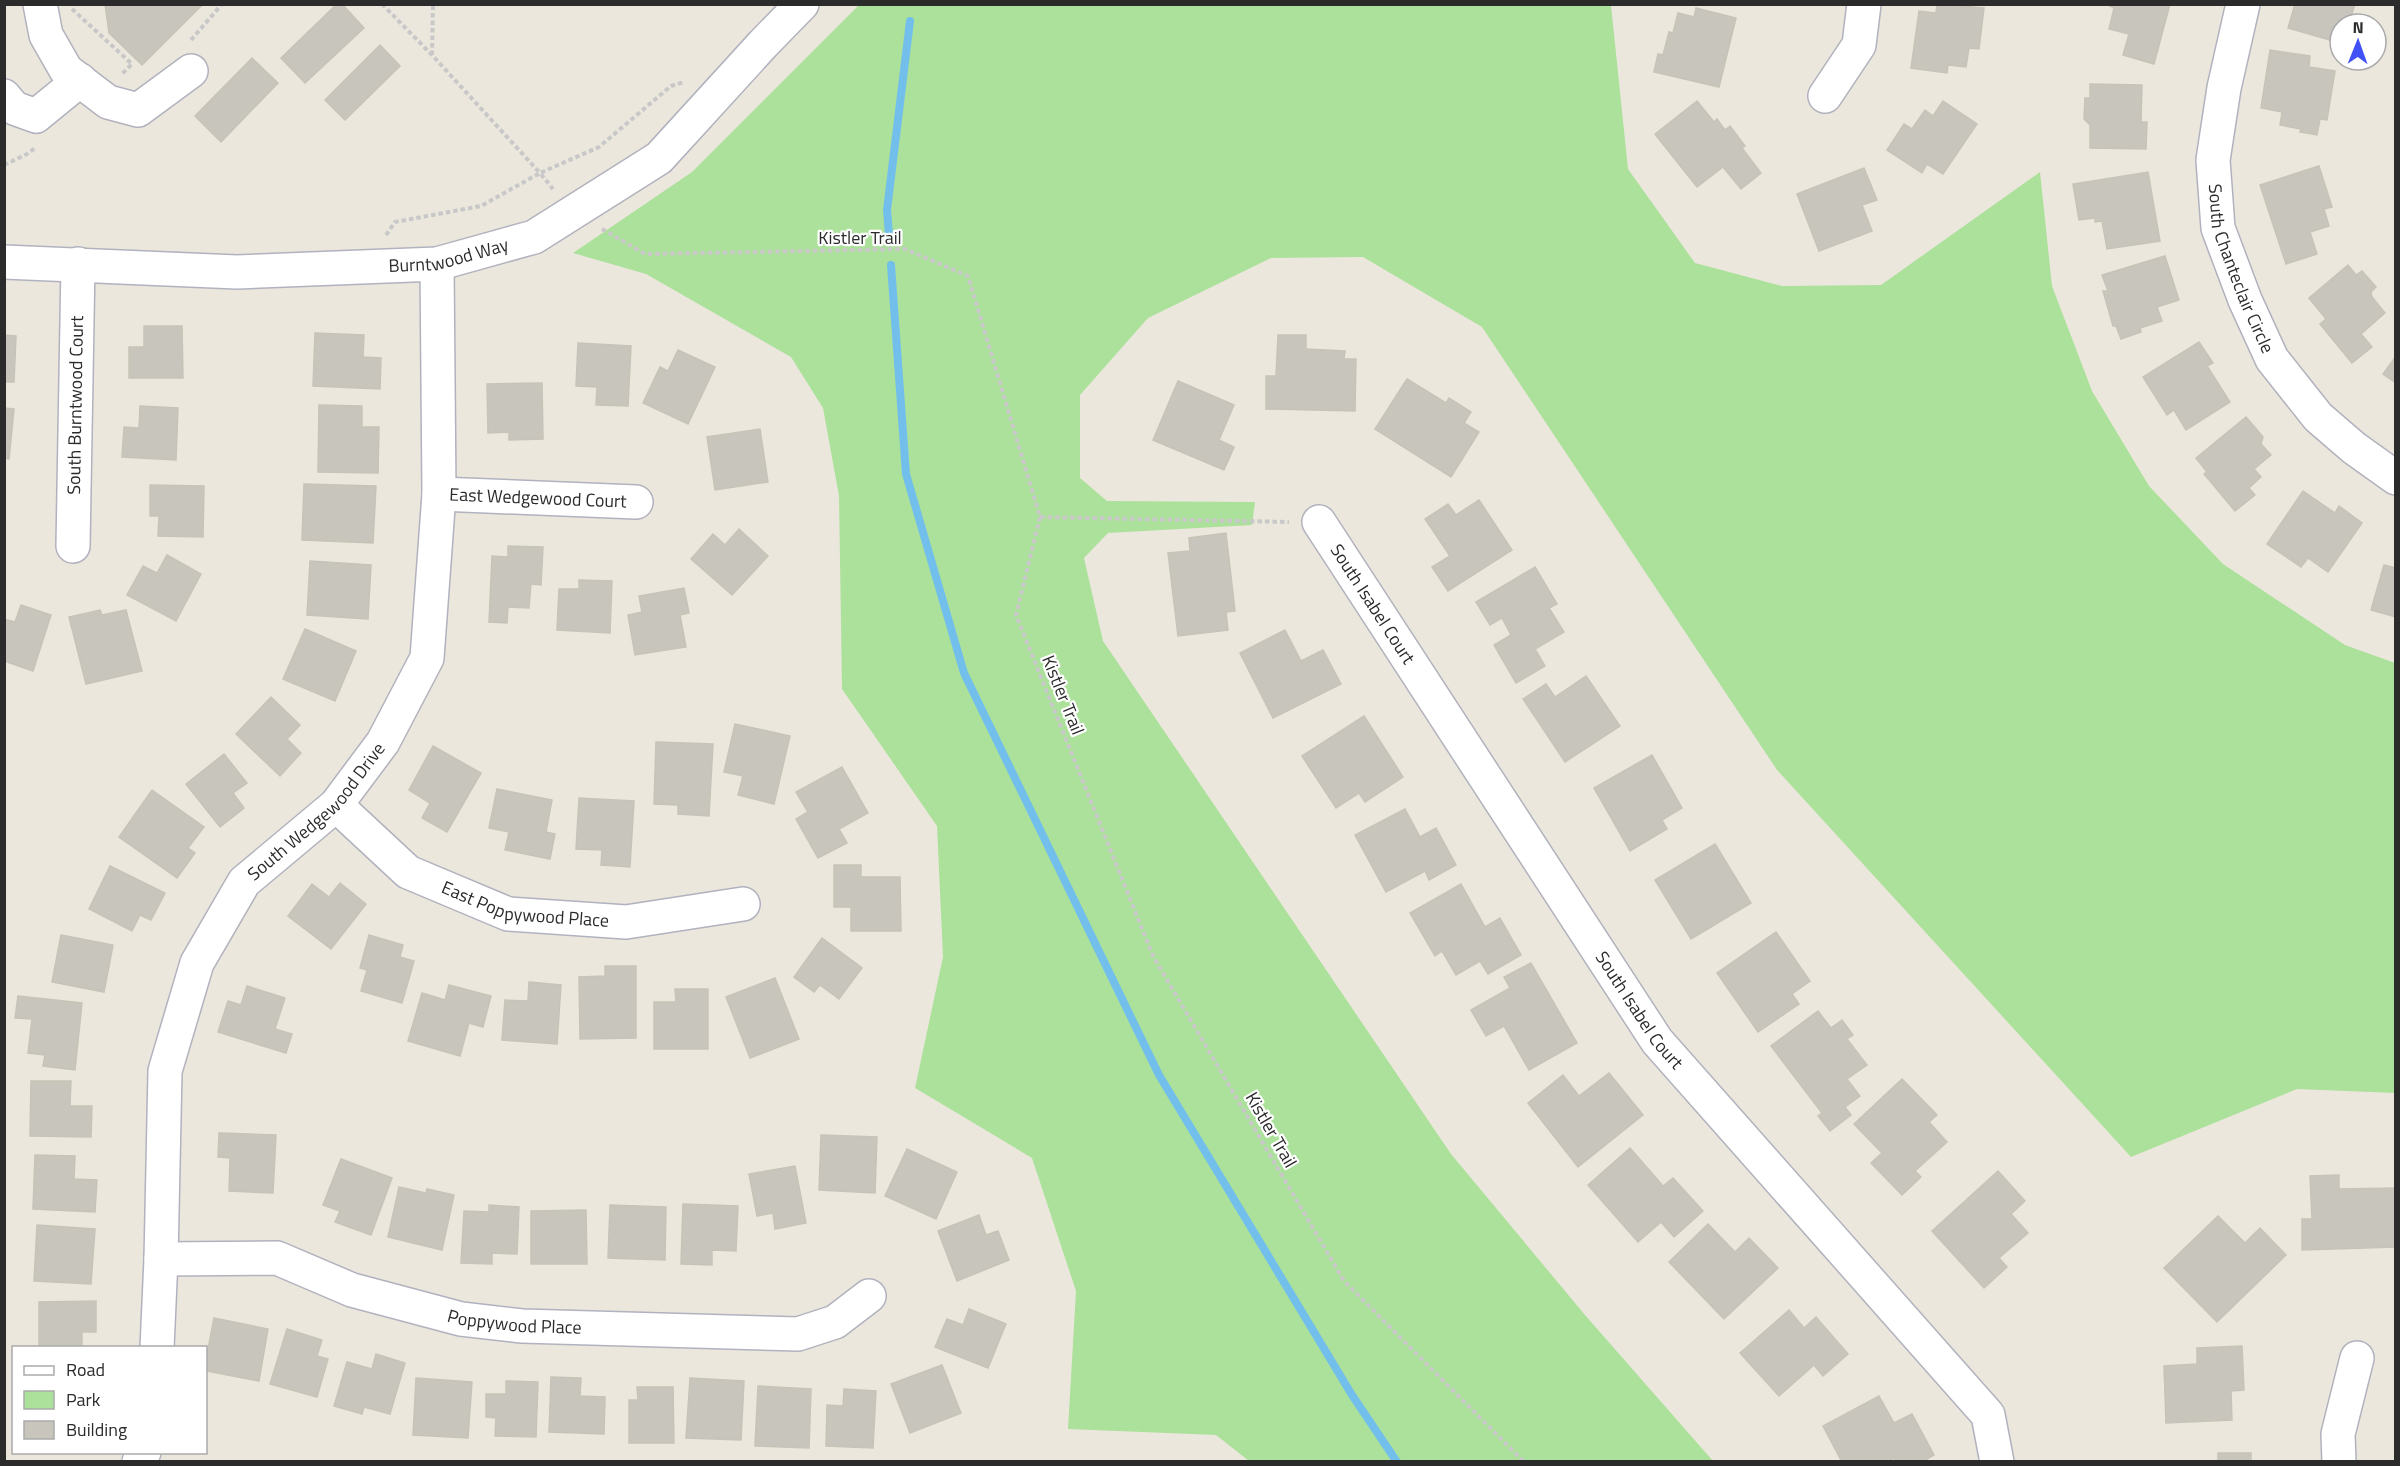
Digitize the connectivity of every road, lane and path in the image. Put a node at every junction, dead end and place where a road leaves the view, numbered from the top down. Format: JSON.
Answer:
{"nodes":[{"id":1,"x":40,"y":4,"type":"edge"},
{"id":2,"x":222,"y":4,"type":"edge"},
{"id":3,"x":382,"y":4,"type":"edge"},
{"id":4,"x":433,"y":4,"type":"edge"},
{"id":5,"x":802,"y":4,"type":"edge"},
{"id":6,"x":1864,"y":4,"type":"edge"},
{"id":7,"x":2243,"y":4,"type":"edge"},
{"id":8,"x":191,"y":55,"type":"joint"},
{"id":9,"x":432,"y":55,"type":"junction"},
{"id":10,"x":80,"y":80,"type":"junction"},
{"id":11,"x":685,"y":82,"type":"dead end"},
{"id":12,"x":4,"y":96,"type":"edge"},
{"id":13,"x":1826,"y":96,"type":"dead end"},
{"id":14,"x":540,"y":173,"type":"junction"},
{"id":15,"x":572,"y":213,"type":"junction"},
{"id":16,"x":385,"y":237,"type":"dead end"},
{"id":17,"x":4,"y":262,"type":"edge"},
{"id":18,"x":78,"y":264,"type":"junction"},
{"id":19,"x":437,"y":264,"type":"junction"},
{"id":20,"x":2396,"y":477,"type":"edge"},
{"id":21,"x":439,"y":494,"type":"junction"},
{"id":22,"x":636,"y":502,"type":"dead end"},
{"id":23,"x":1040,"y":517,"type":"junction"},
{"id":24,"x":1319,"y":522,"type":"joint"},
{"id":25,"x":73,"y":546,"type":"dead end"},
{"id":26,"x":336,"y":805,"type":"junction"},
{"id":27,"x":743,"y":904,"type":"dead end"},
{"id":28,"x":161,"y":1259,"type":"junction"},
{"id":29,"x":869,"y":1296,"type":"dead end"},
{"id":30,"x":157,"y":1346,"type":"edge"},
{"id":31,"x":2357,"y":1358,"type":"dead end"},
{"id":32,"x":1524,"y":1461,"type":"edge"},
{"id":33,"x":1997,"y":1461,"type":"edge"},
{"id":34,"x":2339,"y":1461,"type":"edge"}],
"edges":[{"from":1,"to":10,"type":"street"},
{"from":2,"to":8,"type":"path"},
{"from":3,"to":9,"type":"path","name":"Kistler Trail"},
{"from":4,"to":9,"type":"path"},
{"from":5,"to":15,"type":"street","name":"Burntwood Way"},
{"from":6,"to":13,"type":"street"},
{"from":7,"to":20,"type":"street","name":"South Chanteclair Circle"},
{"from":8,"to":10,"type":"street"},
{"from":9,"to":14,"type":"path","name":"Kistler Trail"},
{"from":10,"to":12,"type":"street"},
{"from":11,"to":14,"type":"path"},
{"from":14,"to":15,"type":"path","name":"Kistler Trail"},
{"from":14,"to":16,"type":"path"},
{"from":15,"to":19,"type":"street","name":"Burntwood Way"},
{"from":15,"to":23,"type":"path","name":"Kistler Trail"},
{"from":17,"to":18,"type":"street","name":"Burntwood Way"},
{"from":18,"to":19,"type":"street","name":"Burntwood Way"},
{"from":18,"to":25,"type":"street","name":"South Burntwood Court"},
{"from":19,"to":21,"type":"street","name":"South Wedgewood Drive"},
{"from":21,"to":22,"type":"street","name":"East Wedgewood Court"},
{"from":21,"to":26,"type":"street","name":"South Wedgewood Drive"},
{"from":23,"to":24,"type":"path"},
{"from":23,"to":32,"type":"path","name":"Kistler Trail"},
{"from":24,"to":33,"type":"street","name":"South Isabel Court"},
{"from":26,"to":27,"type":"street","name":"East Poppywood Place"},
{"from":26,"to":28,"type":"street","name":"South Wedgewood Drive"},
{"from":28,"to":29,"type":"street","name":"Poppywood Place"},
{"from":28,"to":30,"type":"street","name":"South Wedgewood Drive"},
{"from":31,"to":34,"type":"street"}]}
